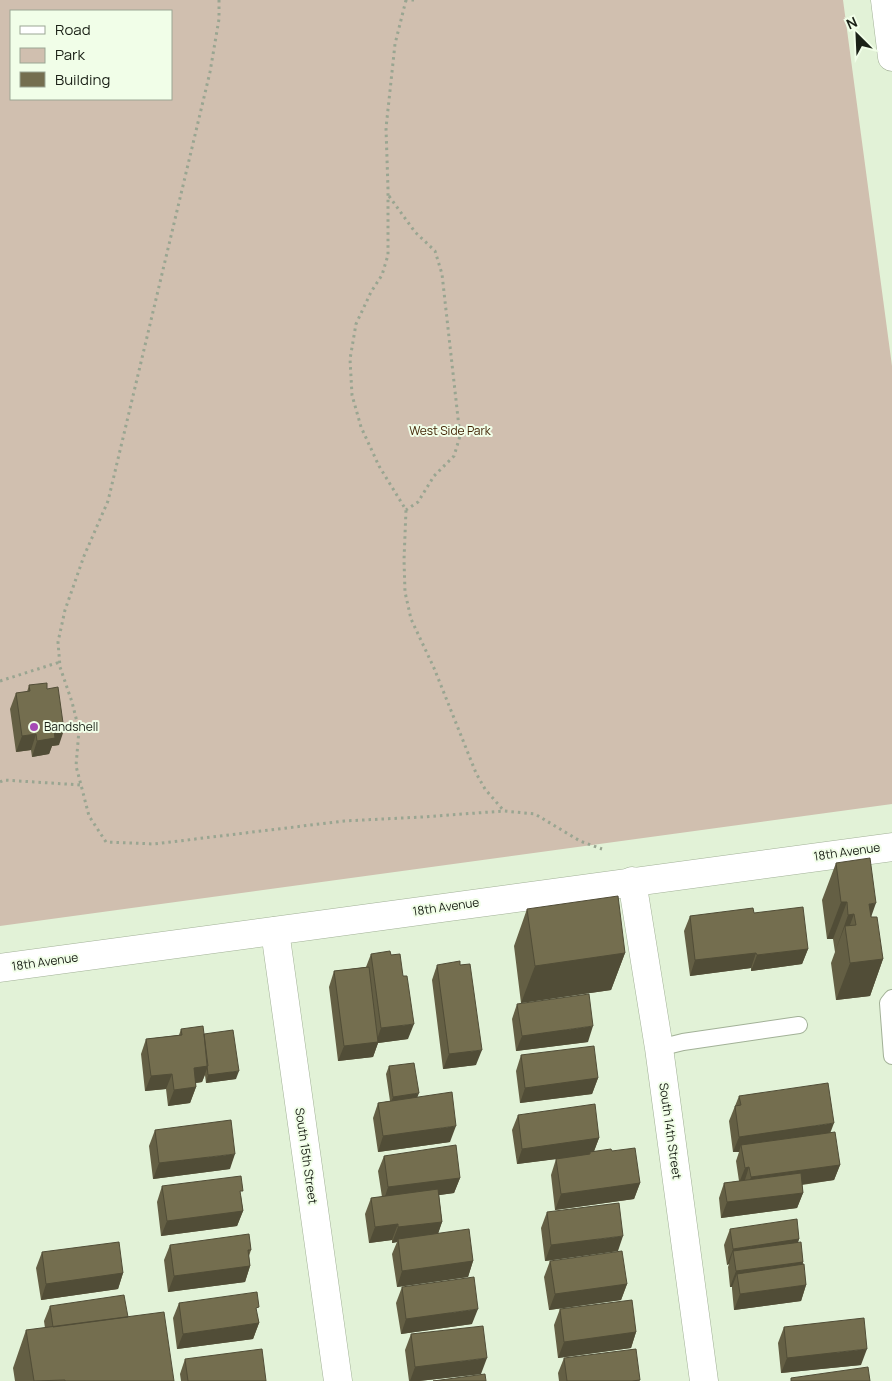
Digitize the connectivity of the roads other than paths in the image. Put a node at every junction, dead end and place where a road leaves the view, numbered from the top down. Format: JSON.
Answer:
{"nodes":[{"id":1,"x":884,"y":0,"type":"edge"},
{"id":2,"x":892,"y":57,"type":"edge"},
{"id":3,"x":892,"y":846,"type":"edge"},
{"id":4,"x":632,"y":881,"type":"junction"},
{"id":5,"x":275,"y":932,"type":"junction"},
{"id":6,"x":0,"y":968,"type":"edge"},
{"id":7,"x":892,"y":998,"type":"edge"},
{"id":8,"x":799,"y":1025,"type":"dead end"},
{"id":9,"x":659,"y":1048,"type":"junction"},
{"id":10,"x":892,"y":1056,"type":"edge"},
{"id":11,"x":338,"y":1381,"type":"edge"},
{"id":12,"x":704,"y":1381,"type":"edge"}],
"edges":[{"from":1,"to":2,"type":"street"},
{"from":3,"to":4,"type":"street","name":"18th Avenue"},
{"from":4,"to":5,"type":"street","name":"18th Avenue"},
{"from":4,"to":9,"type":"street","name":"South 14th Street"},
{"from":5,"to":6,"type":"street","name":"18th Avenue"},
{"from":5,"to":11,"type":"street","name":"South 15th Street"},
{"from":7,"to":10,"type":"lane"},
{"from":8,"to":9,"type":"lane"},
{"from":9,"to":12,"type":"street","name":"South 14th Street"}]}
